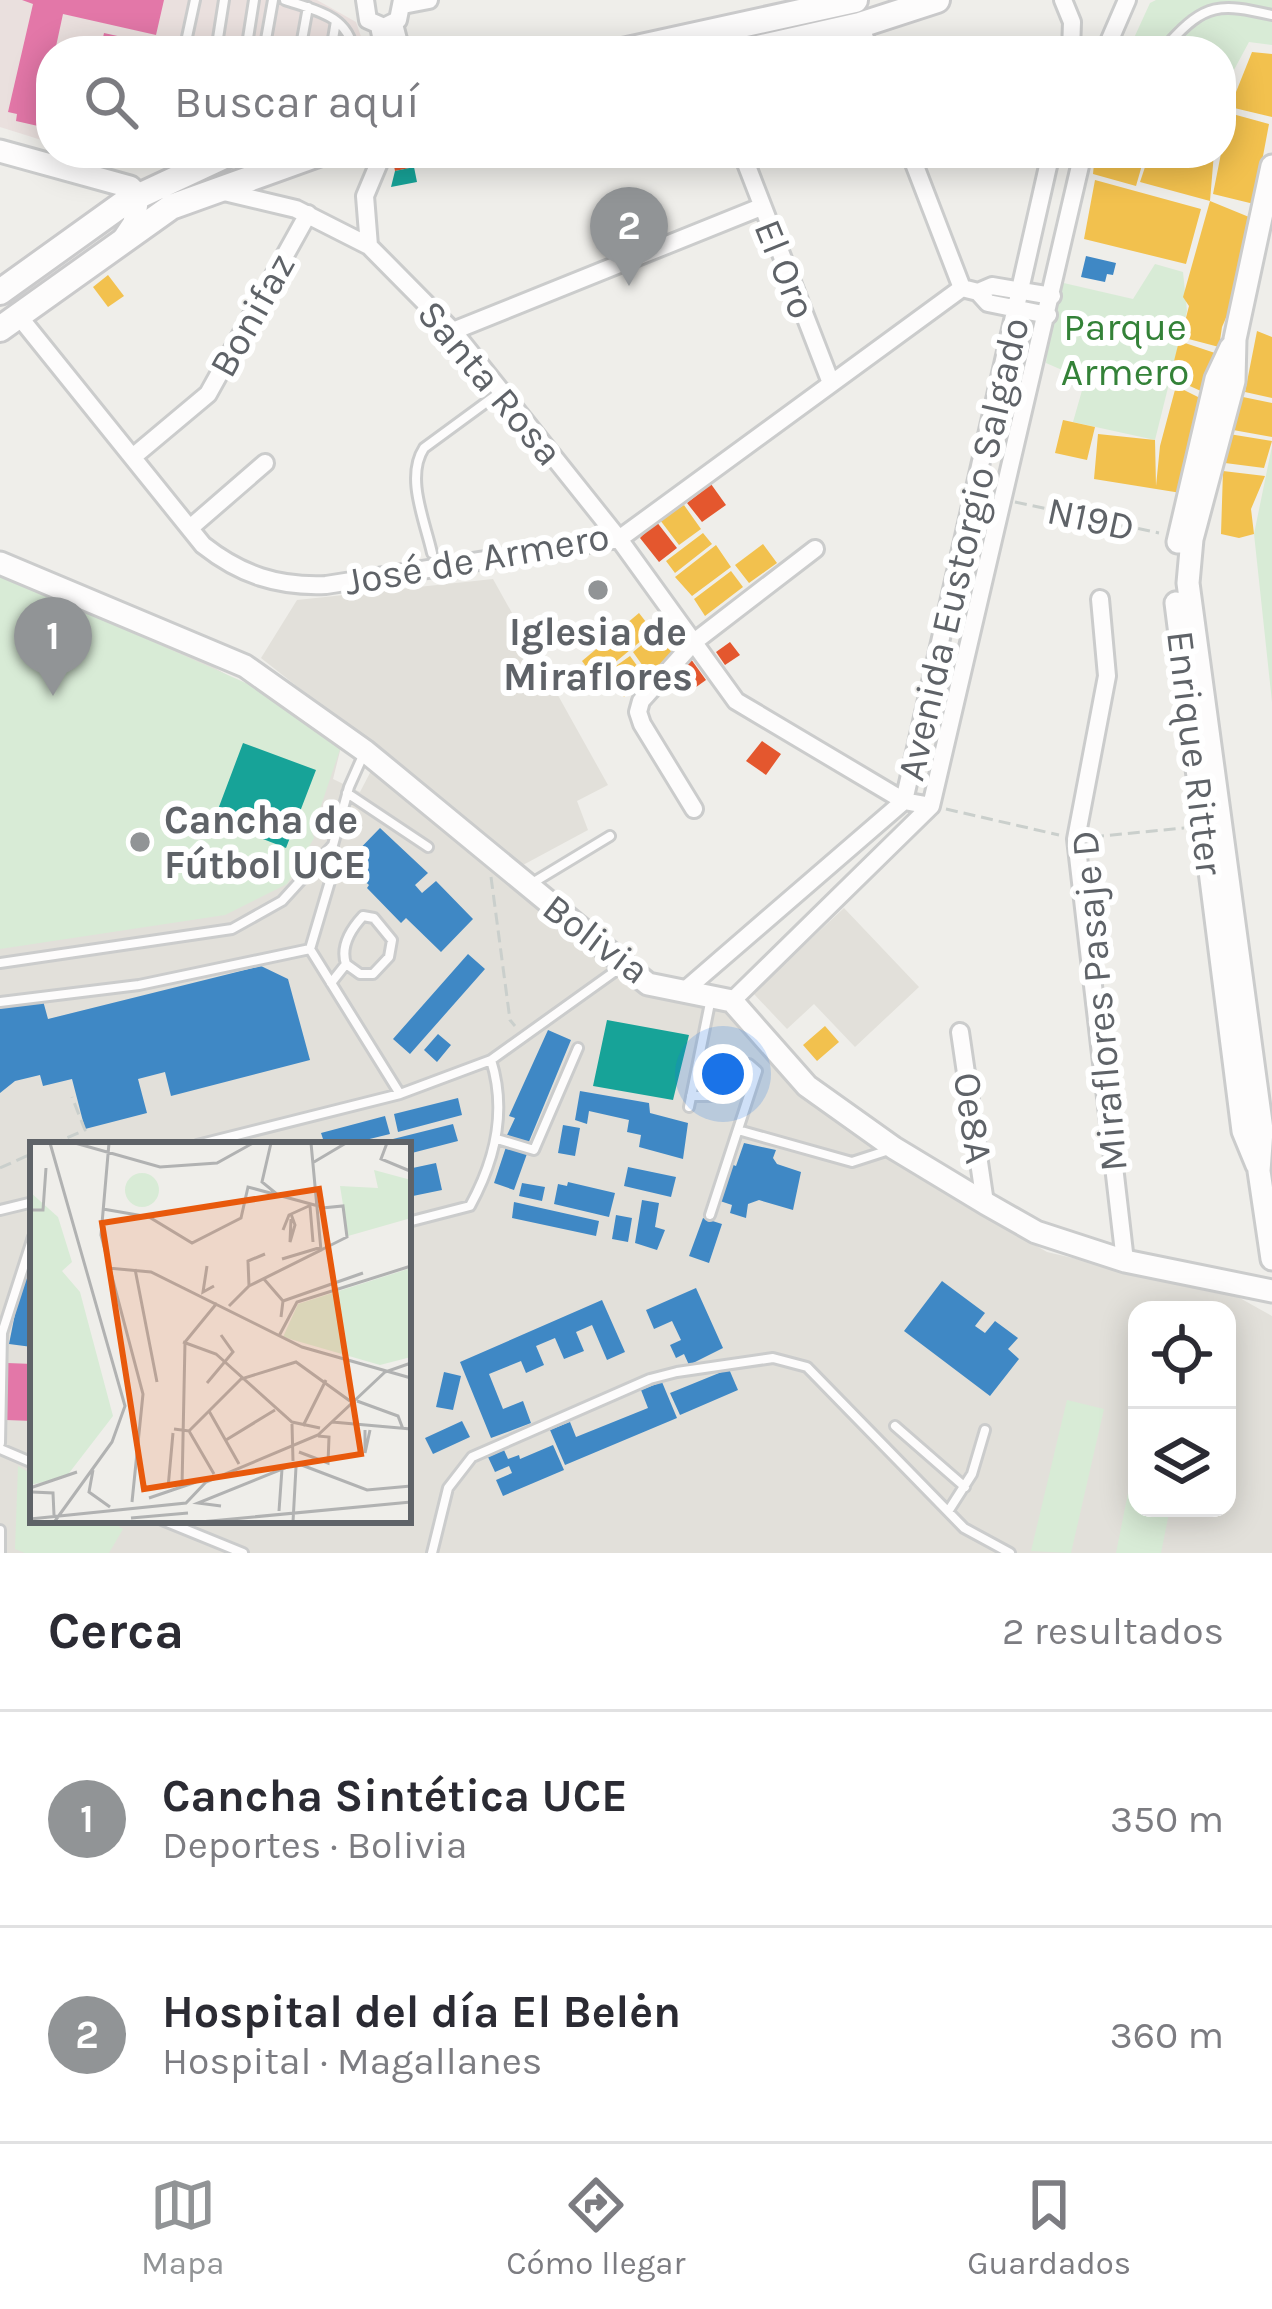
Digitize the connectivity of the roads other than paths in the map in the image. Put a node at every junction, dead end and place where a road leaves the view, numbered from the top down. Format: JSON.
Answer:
{"nodes":[{"id":1,"x":195,"y":0,"type":"edge"},
{"id":2,"x":224,"y":0,"type":"edge"},
{"id":3,"x":254,"y":0,"type":"edge"},
{"id":4,"x":273,"y":0,"type":"edge"},
{"id":5,"x":285,"y":0,"type":"edge"},
{"id":6,"x":429,"y":0,"type":"edge"},
{"id":7,"x":937,"y":0,"type":"edge"},
{"id":8,"x":1063,"y":0,"type":"edge"},
{"id":9,"x":1127,"y":0,"type":"edge"},
{"id":10,"x":1244,"y":0,"type":"edge"},
{"id":11,"x":363,"y":1,"type":"edge"},
{"id":12,"x":402,"y":2,"type":"edge"},
{"id":13,"x":1232,"y":6,"type":"junction"},
{"id":14,"x":308,"y":7,"type":"junction"},
{"id":15,"x":857,"y":12,"type":"edge"},
{"id":16,"x":1272,"y":15,"type":"edge"},
{"id":17,"x":336,"y":20,"type":"junction"},
{"id":18,"x":387,"y":25,"type":"junction"},
{"id":19,"x":187,"y":36,"type":"edge"},
{"id":20,"x":218,"y":36,"type":"edge"},
{"id":21,"x":248,"y":36,"type":"edge"},
{"id":22,"x":267,"y":36,"type":"edge"},
{"id":23,"x":303,"y":36,"type":"edge"},
{"id":24,"x":333,"y":36,"type":"edge"},
{"id":25,"x":349,"y":36,"type":"edge"},
{"id":26,"x":386,"y":36,"type":"edge"},
{"id":27,"x":393,"y":36,"type":"edge"},
{"id":28,"x":712,"y":36,"type":"edge"},
{"id":29,"x":787,"y":36,"type":"edge"},
{"id":30,"x":1072,"y":36,"type":"edge"},
{"id":31,"x":1111,"y":36,"type":"edge"},
{"id":32,"x":1176,"y":36,"type":"edge"},
{"id":33,"x":0,"y":151,"type":"edge"},
{"id":34,"x":36,"y":161,"type":"edge"},
{"id":35,"x":1272,"y":166,"type":"edge"},
{"id":36,"x":60,"y":168,"type":"edge"},
{"id":37,"x":198,"y":168,"type":"edge"},
{"id":38,"x":277,"y":168,"type":"edge"},
{"id":39,"x":376,"y":168,"type":"edge"},
{"id":40,"x":747,"y":168,"type":"edge"},
{"id":41,"x":917,"y":168,"type":"edge"},
{"id":42,"x":1048,"y":168,"type":"edge"},
{"id":43,"x":1080,"y":168,"type":"edge"},
{"id":44,"x":213,"y":190,"type":"junction"},
{"id":45,"x":138,"y":195,"type":"junction"},
{"id":46,"x":760,"y":207,"type":"junction"},
{"id":47,"x":308,"y":214,"type":"junction"},
{"id":48,"x":124,"y":238,"type":"junction"},
{"id":49,"x":369,"y":246,"type":"junction"},
{"id":50,"x":970,"y":290,"type":"junction"},
{"id":51,"x":0,"y":292,"type":"edge"},
{"id":52,"x":1020,"y":300,"type":"junction"},
{"id":53,"x":1050,"y":305,"type":"junction"},
{"id":54,"x":9,"y":321,"type":"edge"},
{"id":55,"x":453,"y":331,"type":"junction"},
{"id":56,"x":1234,"y":339,"type":"junction"},
{"id":57,"x":831,"y":383,"type":"junction"},
{"id":58,"x":501,"y":391,"type":"junction"},
{"id":59,"x":134,"y":456,"type":"junction"},
{"id":60,"x":265,"y":463,"type":"dead end"},
{"id":61,"x":190,"y":528,"type":"junction"},
{"id":62,"x":619,"y":539,"type":"junction"},
{"id":63,"x":815,"y":549,"type":"dead end"},
{"id":64,"x":432,"y":553,"type":"dead end"},
{"id":65,"x":0,"y":563,"type":"edge"},
{"id":66,"x":1100,"y":599,"type":"dead end"},
{"id":67,"x":694,"y":642,"type":"junction"},
{"id":68,"x":364,"y":752,"type":"junction"},
{"id":69,"x":347,"y":794,"type":"junction"},
{"id":70,"x":904,"y":801,"type":"junction"},
{"id":71,"x":932,"y":806,"type":"junction"},
{"id":72,"x":694,"y":809,"type":"dead end"},
{"id":73,"x":610,"y":836,"type":"dead end"},
{"id":74,"x":333,"y":844,"type":"junction"},
{"id":75,"x":428,"y":848,"type":"dead end"},
{"id":76,"x":527,"y":887,"type":"junction"},
{"id":77,"x":310,"y":949,"type":"junction"},
{"id":78,"x":0,"y":963,"type":"edge"},
{"id":79,"x":346,"y":964,"type":"junction"},
{"id":80,"x":623,"y":965,"type":"junction"},
{"id":81,"x":331,"y":982,"type":"junction"},
{"id":82,"x":684,"y":992,"type":"junction"},
{"id":83,"x":721,"y":999,"type":"junction"},
{"id":84,"x":0,"y":1002,"type":"edge"},
{"id":85,"x":960,"y":1032,"type":"dead end"},
{"id":86,"x":578,"y":1048,"type":"dead end"},
{"id":87,"x":491,"y":1060,"type":"junction"},
{"id":88,"x":400,"y":1094,"type":"junction"},
{"id":89,"x":691,"y":1096,"type":"junction"},
{"id":90,"x":689,"y":1107,"type":"dead end"},
{"id":91,"x":738,"y":1130,"type":"junction"},
{"id":92,"x":497,"y":1138,"type":"junction"},
{"id":93,"x":209,"y":1142,"type":"edge"},
{"id":94,"x":893,"y":1148,"type":"junction"},
{"id":95,"x":1259,"y":1171,"type":"junction"},
{"id":96,"x":30,"y":1203,"type":"edge"},
{"id":97,"x":985,"y":1203,"type":"junction"},
{"id":98,"x":0,"y":1210,"type":"edge"},
{"id":99,"x":710,"y":1215,"type":"dead end"},
{"id":100,"x":411,"y":1221,"type":"edge"},
{"id":101,"x":30,"y":1246,"type":"edge"},
{"id":102,"x":1272,"y":1259,"type":"edge"},
{"id":103,"x":1125,"y":1262,"type":"junction"},
{"id":104,"x":1272,"y":1291,"type":"edge"},
{"id":105,"x":896,"y":1426,"type":"dead end"},
{"id":106,"x":985,"y":1430,"type":"dead end"},
{"id":107,"x":0,"y":1442,"type":"edge"},
{"id":108,"x":30,"y":1460,"type":"edge"},
{"id":109,"x":965,"y":1487,"type":"junction"},
{"id":110,"x":949,"y":1510,"type":"junction"},
{"id":111,"x":169,"y":1523,"type":"edge"},
{"id":112,"x":0,"y":1530,"type":"edge"},
{"id":113,"x":0,"y":1553,"type":"edge"},
{"id":114,"x":243,"y":1553,"type":"edge"},
{"id":115,"x":432,"y":1553,"type":"edge"},
{"id":116,"x":1010,"y":1553,"type":"edge"}],
"edges":[{"from":1,"to":19,"type":"lane"},
{"from":2,"to":20,"type":"lane"},
{"from":3,"to":21,"type":"lane"},
{"from":4,"to":22,"type":"lane"},
{"from":5,"to":14,"type":"lane"},
{"from":6,"to":12,"type":"street"},
{"from":7,"to":15,"type":"main road"},
{"from":8,"to":30,"type":"street"},
{"from":9,"to":31,"type":"street"},
{"from":10,"to":13,"type":"lane"},
{"from":11,"to":18,"type":"street"},
{"from":12,"to":18,"type":"street"},
{"from":13,"to":16,"type":"lane"},
{"from":13,"to":32,"type":"lane"},
{"from":14,"to":17,"type":"lane"},
{"from":14,"to":23,"type":"lane"},
{"from":15,"to":28,"type":"main road"},
{"from":15,"to":29,"type":"main road"},
{"from":17,"to":24,"type":"lane"},
{"from":17,"to":25,"type":"lane"},
{"from":18,"to":26,"type":"street"},
{"from":18,"to":27,"type":"street"},
{"from":33,"to":34,"type":"street"},
{"from":35,"to":56,"type":"street","name":"Enrique Ritter"},
{"from":36,"to":45,"type":"street"},
{"from":37,"to":45,"type":"main road"},
{"from":38,"to":44,"type":"main road"},
{"from":39,"to":49,"type":"street"},
{"from":40,"to":46,"type":"street","name":"El Oro"},
{"from":41,"to":50,"type":"street"},
{"from":42,"to":52,"type":"street","name":"Avenida Eustorgio Salgado"},
{"from":43,"to":53,"type":"street","name":"Avenida Eustorgio Salgado"},
{"from":44,"to":47,"type":"street","name":"Santa Rosa"},
{"from":44,"to":48,"type":"main road"},
{"from":45,"to":48,"type":"street"},
{"from":45,"to":51,"type":"main road"},
{"from":46,"to":55,"type":"street"},
{"from":46,"to":57,"type":"street","name":"El Oro"},
{"from":47,"to":49,"type":"street","name":"Santa Rosa"},
{"from":47,"to":59,"type":"street","name":"Bonifaz"},
{"from":48,"to":54,"type":"main road"},
{"from":49,"to":55,"type":"street","name":"Santa Rosa"},
{"from":50,"to":52,"type":"street"},
{"from":50,"to":57,"type":"street","name":"José de Armero"},
{"from":52,"to":53,"type":"street"},
{"from":52,"to":70,"type":"street","name":"Avenida Eustorgio Salgado"},
{"from":53,"to":71,"type":"street","name":"Avenida Eustorgio Salgado"},
{"from":54,"to":59,"type":"street","name":"José de Armero"},
{"from":55,"to":58,"type":"street","name":"Santa Rosa"},
{"from":56,"to":95,"type":"street","name":"Enrique Ritter"},
{"from":56,"to":95,"type":"street","name":"Enrique Ritter"},
{"from":57,"to":62,"type":"street","name":"José de Armero"},
{"from":58,"to":62,"type":"street","name":"Santa Rosa"},
{"from":58,"to":64,"type":"lane"},
{"from":59,"to":61,"type":"street","name":"José de Armero"},
{"from":60,"to":61,"type":"street"},
{"from":61,"to":62,"type":"street","name":"José de Armero"},
{"from":62,"to":67,"type":"street","name":"Santa Rosa"},
{"from":63,"to":67,"type":"street"},
{"from":65,"to":68,"type":"street","name":"Bolivia"},
{"from":66,"to":103,"type":"street","name":"Miraflores Pasaje D"},
{"from":67,"to":70,"type":"street","name":"Santa Rosa"},
{"from":67,"to":72,"type":"street"},
{"from":68,"to":69,"type":"lane"},
{"from":68,"to":76,"type":"street","name":"Bolivia"},
{"from":69,"to":74,"type":"lane"},
{"from":69,"to":75,"type":"lane"},
{"from":70,"to":71,"type":"street","name":"Santa Rosa"},
{"from":70,"to":82,"type":"street","name":"Avenida Eustorgio Salgado"},
{"from":71,"to":83,"type":"street","name":"Avenida Eustorgio Salgado"},
{"from":73,"to":76,"type":"lane"},
{"from":74,"to":77,"type":"lane"},
{"from":74,"to":78,"type":"lane"},
{"from":76,"to":80,"type":"street","name":"Bolivia"},
{"from":77,"to":81,"type":"lane"},
{"from":77,"to":84,"type":"lane"},
{"from":79,"to":79,"type":"lane"},
{"from":79,"to":81,"type":"lane"},
{"from":80,"to":82,"type":"street","name":"Bolivia"},
{"from":80,"to":87,"type":"lane"},
{"from":81,"to":88,"type":"lane"},
{"from":82,"to":83,"type":"street","name":"Bolivia"},
{"from":83,"to":89,"type":"lane"},
{"from":83,"to":94,"type":"street"},
{"from":85,"to":97,"type":"street","name":"Oe8A"},
{"from":86,"to":92,"type":"lane"},
{"from":87,"to":88,"type":"lane"},
{"from":87,"to":92,"type":"lane"},
{"from":88,"to":93,"type":"lane"},
{"from":89,"to":90,"type":"lane"},
{"from":89,"to":91,"type":"lane"},
{"from":91,"to":94,"type":"lane"},
{"from":91,"to":99,"type":"lane"},
{"from":92,"to":100,"type":"lane"},
{"from":94,"to":97,"type":"street"},
{"from":95,"to":102,"type":"street","name":"Enrique Ritter"},
{"from":96,"to":98,"type":"lane"},
{"from":97,"to":103,"type":"street"},
{"from":101,"to":107,"type":"lane"},
{"from":103,"to":104,"type":"street"},
{"from":105,"to":109,"type":"lane"},
{"from":106,"to":109,"type":"lane"},
{"from":107,"to":108,"type":"lane"},
{"from":109,"to":110,"type":"lane"},
{"from":110,"to":115,"type":"lane"},
{"from":110,"to":116,"type":"lane"},
{"from":111,"to":114,"type":"lane"},
{"from":112,"to":113,"type":"lane"}]}
